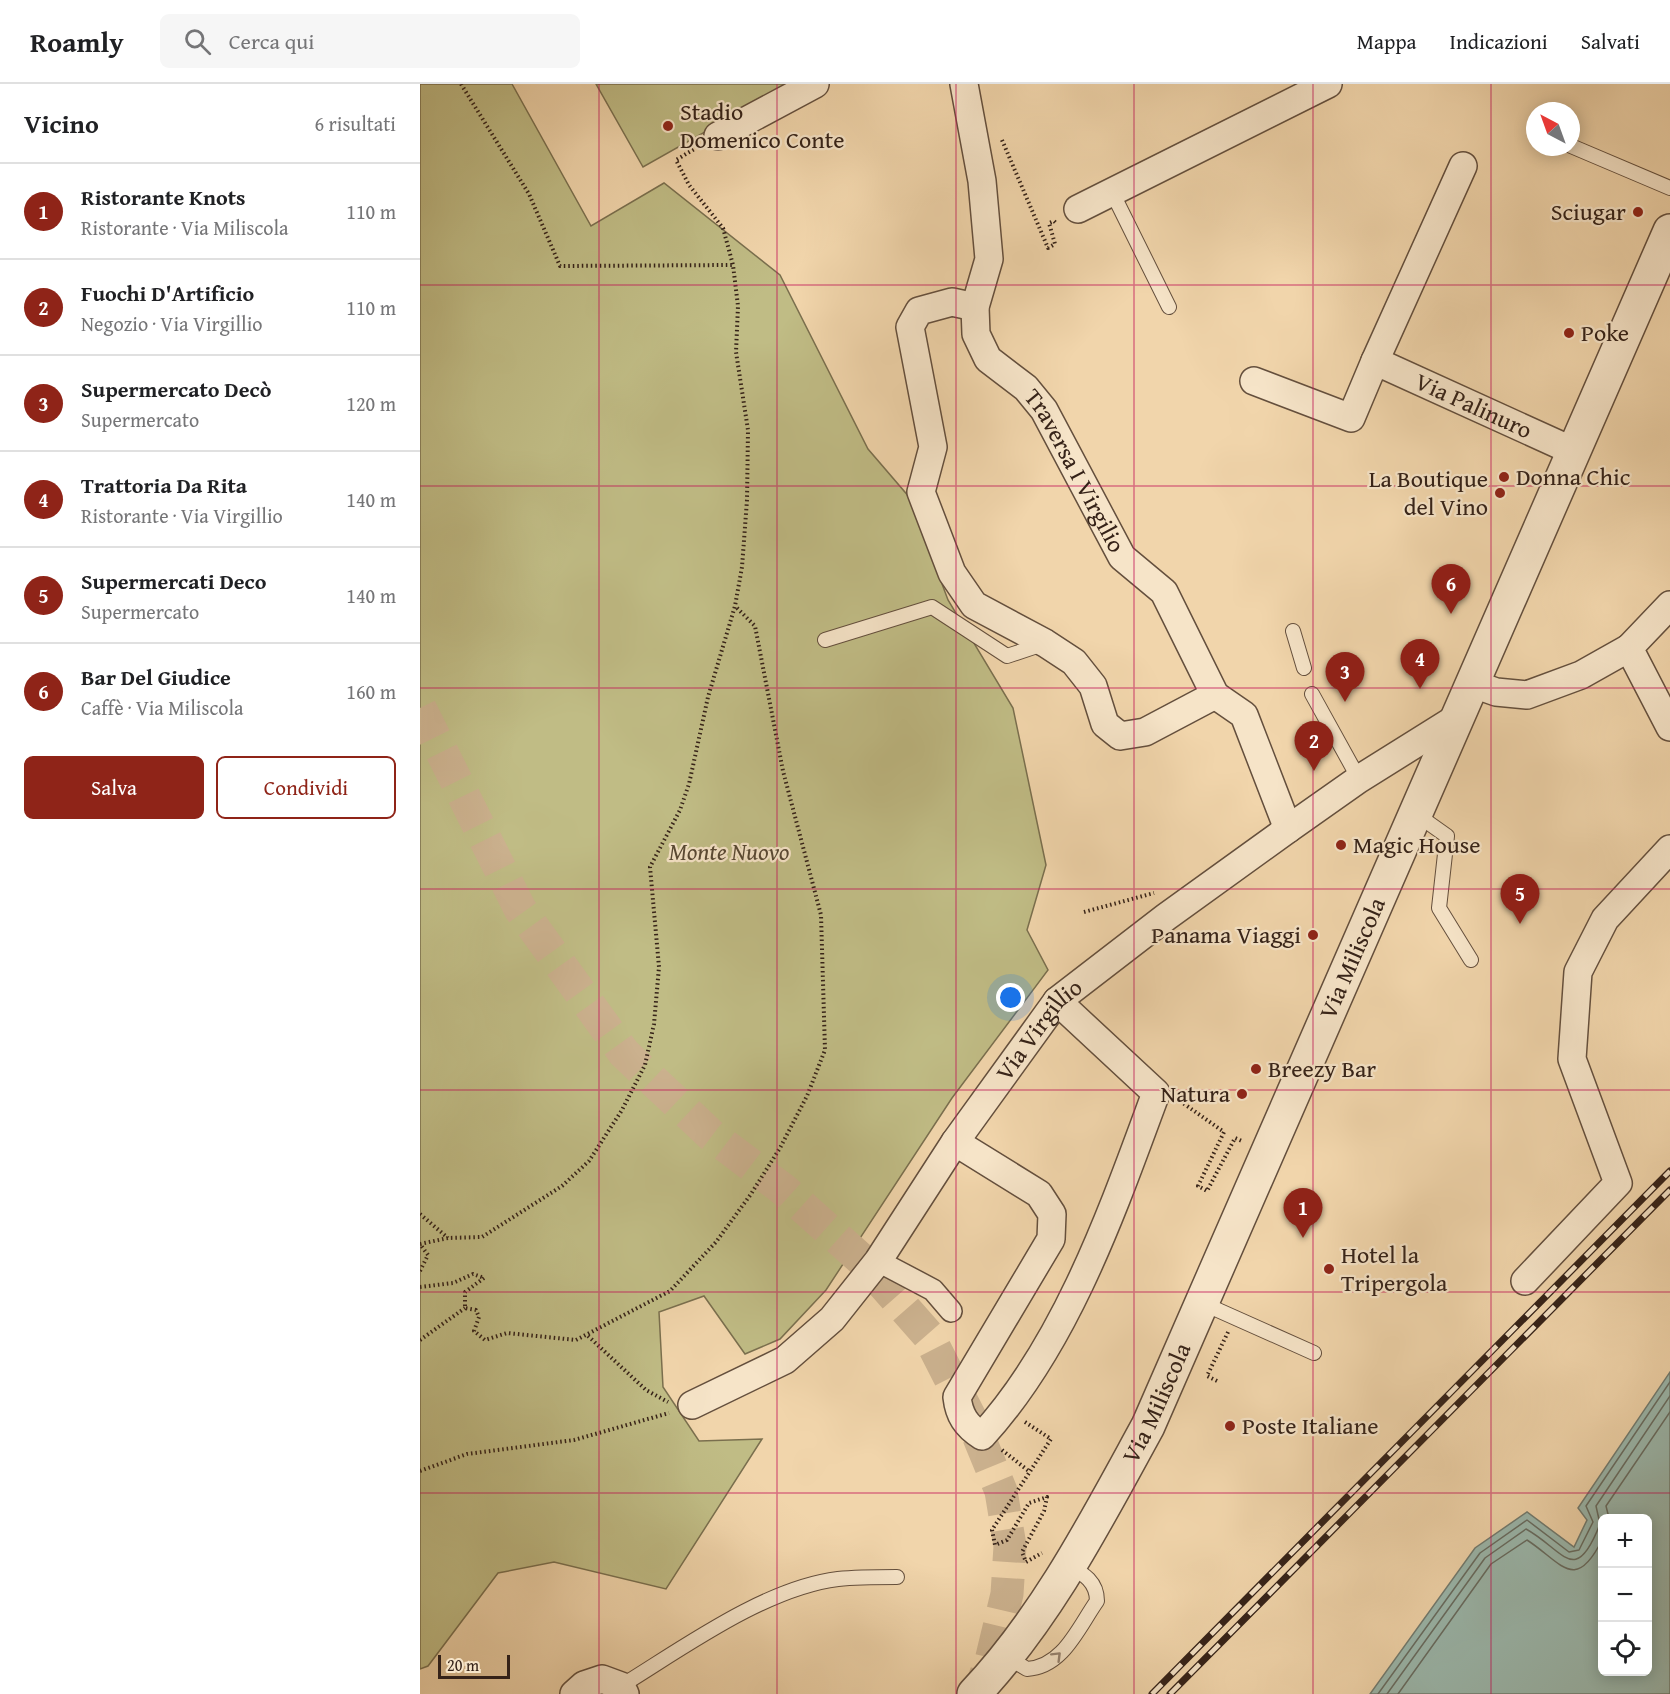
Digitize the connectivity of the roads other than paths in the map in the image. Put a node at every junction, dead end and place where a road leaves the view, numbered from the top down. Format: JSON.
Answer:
{"nodes":[{"id":1,"x":815,"y":84,"type":"edge"},
{"id":2,"x":964,"y":84,"type":"edge"},
{"id":3,"x":1328,"y":84,"type":"edge"},
{"id":4,"x":718,"y":136,"type":"road end"},
{"id":5,"x":1580,"y":150,"type":"edge"},
{"id":6,"x":1463,"y":166,"type":"dead end"},
{"id":7,"x":1670,"y":188,"type":"edge"},
{"id":8,"x":1112,"y":192,"type":"junction"},
{"id":9,"x":1078,"y":209,"type":"dead end"},
{"id":10,"x":1670,"y":231,"type":"edge"},
{"id":11,"x":975,"y":307,"type":"junction"},
{"id":12,"x":1169,"y":308,"type":"dead end"},
{"id":13,"x":1375,"y":361,"type":"junction"},
{"id":14,"x":1254,"y":381,"type":"dead end"},
{"id":15,"x":1573,"y":451,"type":"junction"},
{"id":16,"x":1670,"y":605,"type":"edge"},
{"id":17,"x":1293,"y":631,"type":"dead end"},
{"id":18,"x":825,"y":640,"type":"dead end"},
{"id":19,"x":1045,"y":643,"type":"junction"},
{"id":20,"x":1629,"y":648,"type":"junction"},
{"id":21,"x":1304,"y":668,"type":"dead end"},
{"id":22,"x":1471,"y":683,"type":"junction"},
{"id":23,"x":1312,"y":694,"type":"dead end"},
{"id":24,"x":1215,"y":696,"type":"junction"},
{"id":25,"x":1455,"y":719,"type":"junction"},
{"id":26,"x":1670,"y":727,"type":"edge"},
{"id":27,"x":1359,"y":779,"type":"junction"},
{"id":28,"x":1415,"y":813,"type":"junction"},
{"id":29,"x":1288,"y":829,"type":"junction"},
{"id":30,"x":1670,"y":849,"type":"edge"},
{"id":31,"x":1471,"y":960,"type":"dead end"},
{"id":32,"x":1057,"y":1001,"type":"junction"},
{"id":33,"x":954,"y":1142,"type":"junction"},
{"id":34,"x":878,"y":1261,"type":"junction"},
{"id":35,"x":1525,"y":1281,"type":"dead end"},
{"id":36,"x":1202,"y":1303,"type":"junction"},
{"id":37,"x":951,"y":1311,"type":"dead end"},
{"id":38,"x":1314,"y":1353,"type":"dead end"},
{"id":39,"x":687,"y":1407,"type":"road end"},
{"id":40,"x":1074,"y":1558,"type":"junction"},
{"id":41,"x":897,"y":1577,"type":"dead end"},
{"id":42,"x":999,"y":1672,"type":"edge"},
{"id":43,"x":623,"y":1690,"type":"edge"},
{"id":44,"x":574,"y":1694,"type":"edge"},
{"id":45,"x":974,"y":1694,"type":"edge"}],
"edges":[{"from":1,"to":4,"type":"street"},
{"from":2,"to":11,"type":"street","name":"Traversa I Virgilio"},
{"from":3,"to":8,"type":"street"},
{"from":5,"to":7,"type":"lane"},
{"from":6,"to":13,"type":"street"},
{"from":8,"to":9,"type":"street"},
{"from":8,"to":12,"type":"lane"},
{"from":10,"to":15,"type":"street","name":"Via Miliscola"},
{"from":11,"to":19,"type":"street"},
{"from":11,"to":24,"type":"street","name":"Traversa I Virgilio"},
{"from":13,"to":14,"type":"street"},
{"from":13,"to":15,"type":"street","name":"Via Palinuro"},
{"from":15,"to":22,"type":"street","name":"Via Miliscola"},
{"from":16,"to":20,"type":"street"},
{"from":17,"to":21,"type":"lane"},
{"from":18,"to":19,"type":"lane"},
{"from":19,"to":24,"type":"street"},
{"from":20,"to":22,"type":"street"},
{"from":20,"to":26,"type":"street"},
{"from":22,"to":25,"type":"street","name":"Via Miliscola"},
{"from":23,"to":27,"type":"lane"},
{"from":24,"to":29,"type":"street"},
{"from":25,"to":27,"type":"street","name":"Via Virgillio"},
{"from":25,"to":28,"type":"street","name":"Via Miliscola"},
{"from":27,"to":29,"type":"street","name":"Via Virgillio"},
{"from":28,"to":31,"type":"lane"},
{"from":28,"to":36,"type":"street","name":"Via Miliscola"},
{"from":29,"to":32,"type":"street","name":"Via Virgillio"},
{"from":30,"to":35,"type":"street"},
{"from":32,"to":33,"type":"street","name":"Via Virgillio"},
{"from":32,"to":33,"type":"street"},
{"from":33,"to":34,"type":"street","name":"Via Virgillio"},
{"from":34,"to":37,"type":"street"},
{"from":34,"to":39,"type":"street","name":"Via Virgillio"},
{"from":36,"to":38,"type":"lane"},
{"from":36,"to":40,"type":"street","name":"Via Miliscola"},
{"from":40,"to":42,"type":"street","name":"Via Miliscola"},
{"from":42,"to":40,"type":"lane","one_way":true},
{"from":41,"to":43,"type":"lane"},
{"from":42,"to":45,"type":"street","name":"Via Miliscola"},
{"from":43,"to":44,"type":"street"}]}
